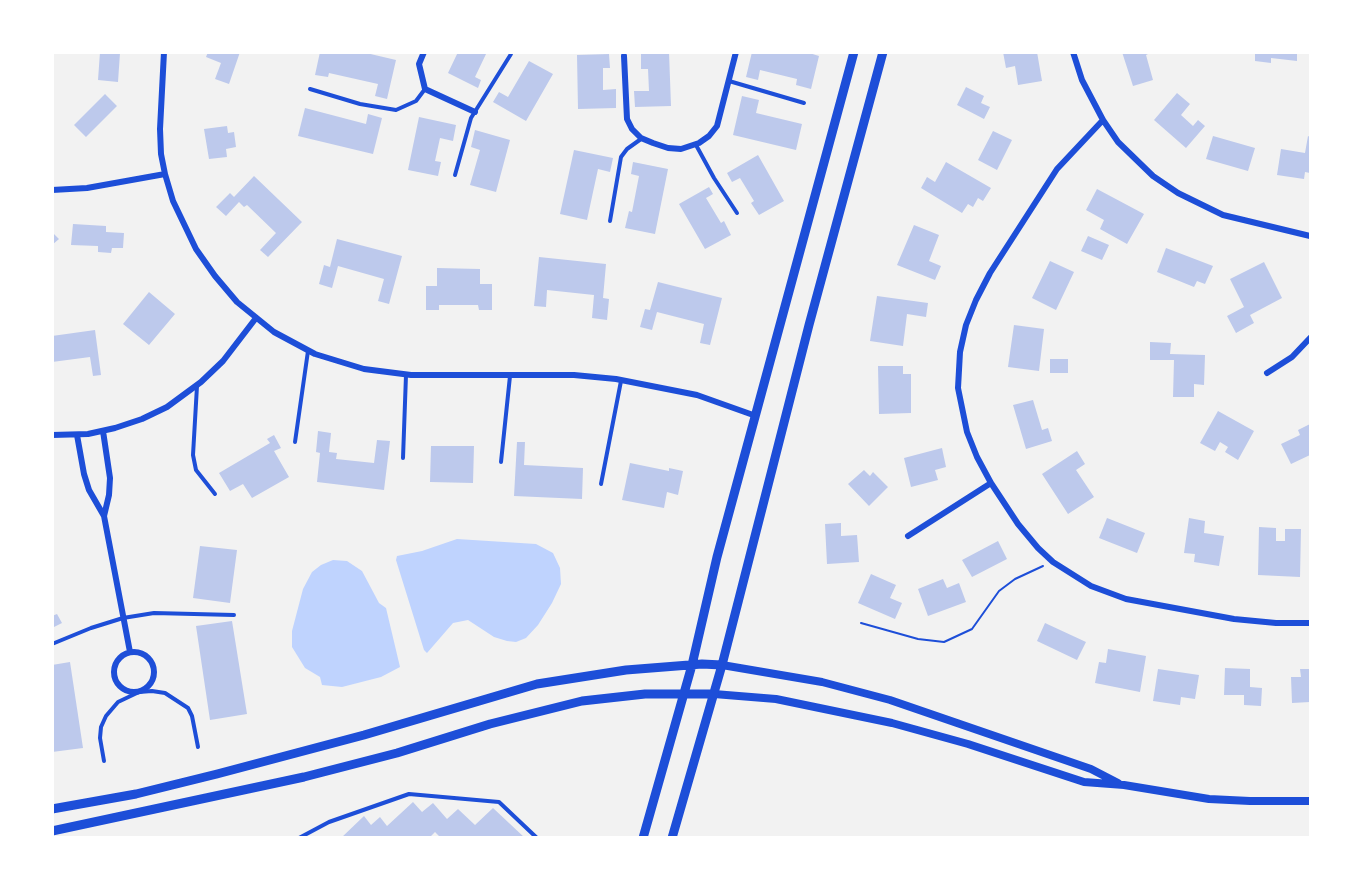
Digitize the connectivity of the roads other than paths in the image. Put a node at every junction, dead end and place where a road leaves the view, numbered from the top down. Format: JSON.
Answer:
{"nodes":[{"id":1,"x":164,"y":52,"type":"edge"},
{"id":2,"x":424,"y":52,"type":"edge"},
{"id":3,"x":736,"y":52,"type":"edge"},
{"id":4,"x":854,"y":52,"type":"edge"},
{"id":5,"x":883,"y":52,"type":"edge"},
{"id":6,"x":1073,"y":52,"type":"edge"},
{"id":7,"x":511,"y":54,"type":"edge"},
{"id":8,"x":624,"y":56,"type":"dead end"},
{"id":9,"x":729,"y":81,"type":"junction"},
{"id":10,"x":310,"y":89,"type":"dead end"},
{"id":11,"x":425,"y":89,"type":"junction"},
{"id":12,"x":804,"y":103,"type":"dead end"},
{"id":13,"x":475,"y":112,"type":"junction"},
{"id":14,"x":1103,"y":120,"type":"junction"},
{"id":15,"x":641,"y":138,"type":"junction"},
{"id":16,"x":696,"y":145,"type":"junction"},
{"id":17,"x":165,"y":174,"type":"junction"},
{"id":18,"x":455,"y":175,"type":"dead end"},
{"id":19,"x":52,"y":190,"type":"edge"},
{"id":20,"x":737,"y":213,"type":"dead end"},
{"id":21,"x":610,"y":221,"type":"dead end"},
{"id":22,"x":1311,"y":236,"type":"edge"},
{"id":23,"x":256,"y":318,"type":"junction"},
{"id":24,"x":1311,"y":338,"type":"edge"},
{"id":25,"x":308,"y":351,"type":"junction"},
{"id":26,"x":1267,"y":373,"type":"dead end"},
{"id":27,"x":406,"y":375,"type":"junction"},
{"id":28,"x":510,"y":375,"type":"junction"},
{"id":29,"x":621,"y":380,"type":"junction"},
{"id":30,"x":197,"y":385,"type":"junction"},
{"id":31,"x":756,"y":416,"type":"junction"},
{"id":32,"x":103,"y":431,"type":"junction"},
{"id":33,"x":52,"y":435,"type":"edge"},
{"id":34,"x":77,"y":435,"type":"junction"},
{"id":35,"x":296,"y":442,"type":"dead end"},
{"id":36,"x":403,"y":458,"type":"dead end"},
{"id":37,"x":501,"y":462,"type":"dead end"},
{"id":38,"x":991,"y":483,"type":"junction"},
{"id":39,"x":601,"y":484,"type":"dead end"},
{"id":40,"x":215,"y":494,"type":"dead end"},
{"id":41,"x":104,"y":516,"type":"junction"},
{"id":42,"x":908,"y":536,"type":"dead end"},
{"id":43,"x":234,"y":615,"type":"dead end"},
{"id":44,"x":123,"y":618,"type":"junction"},
{"id":45,"x":1311,"y":623,"type":"edge"},
{"id":46,"x":52,"y":644,"type":"edge"},
{"id":47,"x":130,"y":652,"type":"junction"},
{"id":48,"x":692,"y":665,"type":"junction"},
{"id":49,"x":722,"y":666,"type":"junction"},
{"id":50,"x":139,"y":692,"type":"junction"},
{"id":51,"x":683,"y":693,"type":"junction"},
{"id":52,"x":714,"y":694,"type":"junction"},
{"id":53,"x":198,"y":747,"type":"dead end"},
{"id":54,"x":104,"y":761,"type":"dead end"},
{"id":55,"x":1124,"y":785,"type":"junction"},
{"id":56,"x":1311,"y":801,"type":"edge"},
{"id":57,"x":52,"y":809,"type":"edge"},
{"id":58,"x":52,"y":831,"type":"edge"},
{"id":59,"x":299,"y":837,"type":"edge"},
{"id":60,"x":537,"y":837,"type":"edge"},
{"id":61,"x":643,"y":837,"type":"edge"},
{"id":62,"x":672,"y":837,"type":"edge"}],
"edges":[{"from":1,"to":17,"type":"street"},
{"from":2,"to":11,"type":"street"},
{"from":3,"to":9,"type":"street"},
{"from":4,"to":31,"type":"main road"},
{"from":5,"to":49,"type":"main road"},
{"from":6,"to":14,"type":"street"},
{"from":7,"to":13,"type":"lane"},
{"from":8,"to":15,"type":"street"},
{"from":9,"to":12,"type":"lane"},
{"from":9,"to":16,"type":"street"},
{"from":10,"to":11,"type":"lane"},
{"from":11,"to":13,"type":"street"},
{"from":13,"to":18,"type":"lane"},
{"from":14,"to":22,"type":"street"},
{"from":14,"to":38,"type":"street"},
{"from":15,"to":16,"type":"street"},
{"from":15,"to":21,"type":"lane"},
{"from":16,"to":20,"type":"lane"},
{"from":17,"to":19,"type":"street"},
{"from":17,"to":23,"type":"street"},
{"from":23,"to":25,"type":"street"},
{"from":23,"to":30,"type":"street"},
{"from":24,"to":26,"type":"street"},
{"from":25,"to":27,"type":"street"},
{"from":25,"to":35,"type":"lane"},
{"from":27,"to":28,"type":"street"},
{"from":27,"to":36,"type":"lane"},
{"from":28,"to":29,"type":"street"},
{"from":28,"to":37,"type":"lane"},
{"from":29,"to":31,"type":"street"},
{"from":29,"to":39,"type":"lane"},
{"from":30,"to":32,"type":"street"},
{"from":30,"to":40,"type":"lane"},
{"from":31,"to":48,"type":"main road"},
{"from":32,"to":34,"type":"street"},
{"from":32,"to":41,"type":"street"},
{"from":33,"to":34,"type":"street"},
{"from":34,"to":41,"type":"street"},
{"from":38,"to":42,"type":"street"},
{"from":38,"to":45,"type":"street"},
{"from":41,"to":44,"type":"street"},
{"from":43,"to":44,"type":"lane"},
{"from":44,"to":46,"type":"lane"},
{"from":44,"to":47,"type":"street"},
{"from":47,"to":50,"type":"street"},
{"from":47,"to":50,"type":"street"},
{"from":48,"to":49,"type":"main road"},
{"from":48,"to":51,"type":"main road"},
{"from":48,"to":57,"type":"main road"},
{"from":49,"to":52,"type":"main road"},
{"from":49,"to":55,"type":"street"},
{"from":50,"to":53,"type":"lane"},
{"from":50,"to":54,"type":"lane"},
{"from":51,"to":52,"type":"main road"},
{"from":51,"to":58,"type":"main road"},
{"from":51,"to":61,"type":"main road"},
{"from":52,"to":55,"type":"street"},
{"from":52,"to":62,"type":"main road"},
{"from":55,"to":56,"type":"street"},
{"from":59,"to":60,"type":"lane"}]}
